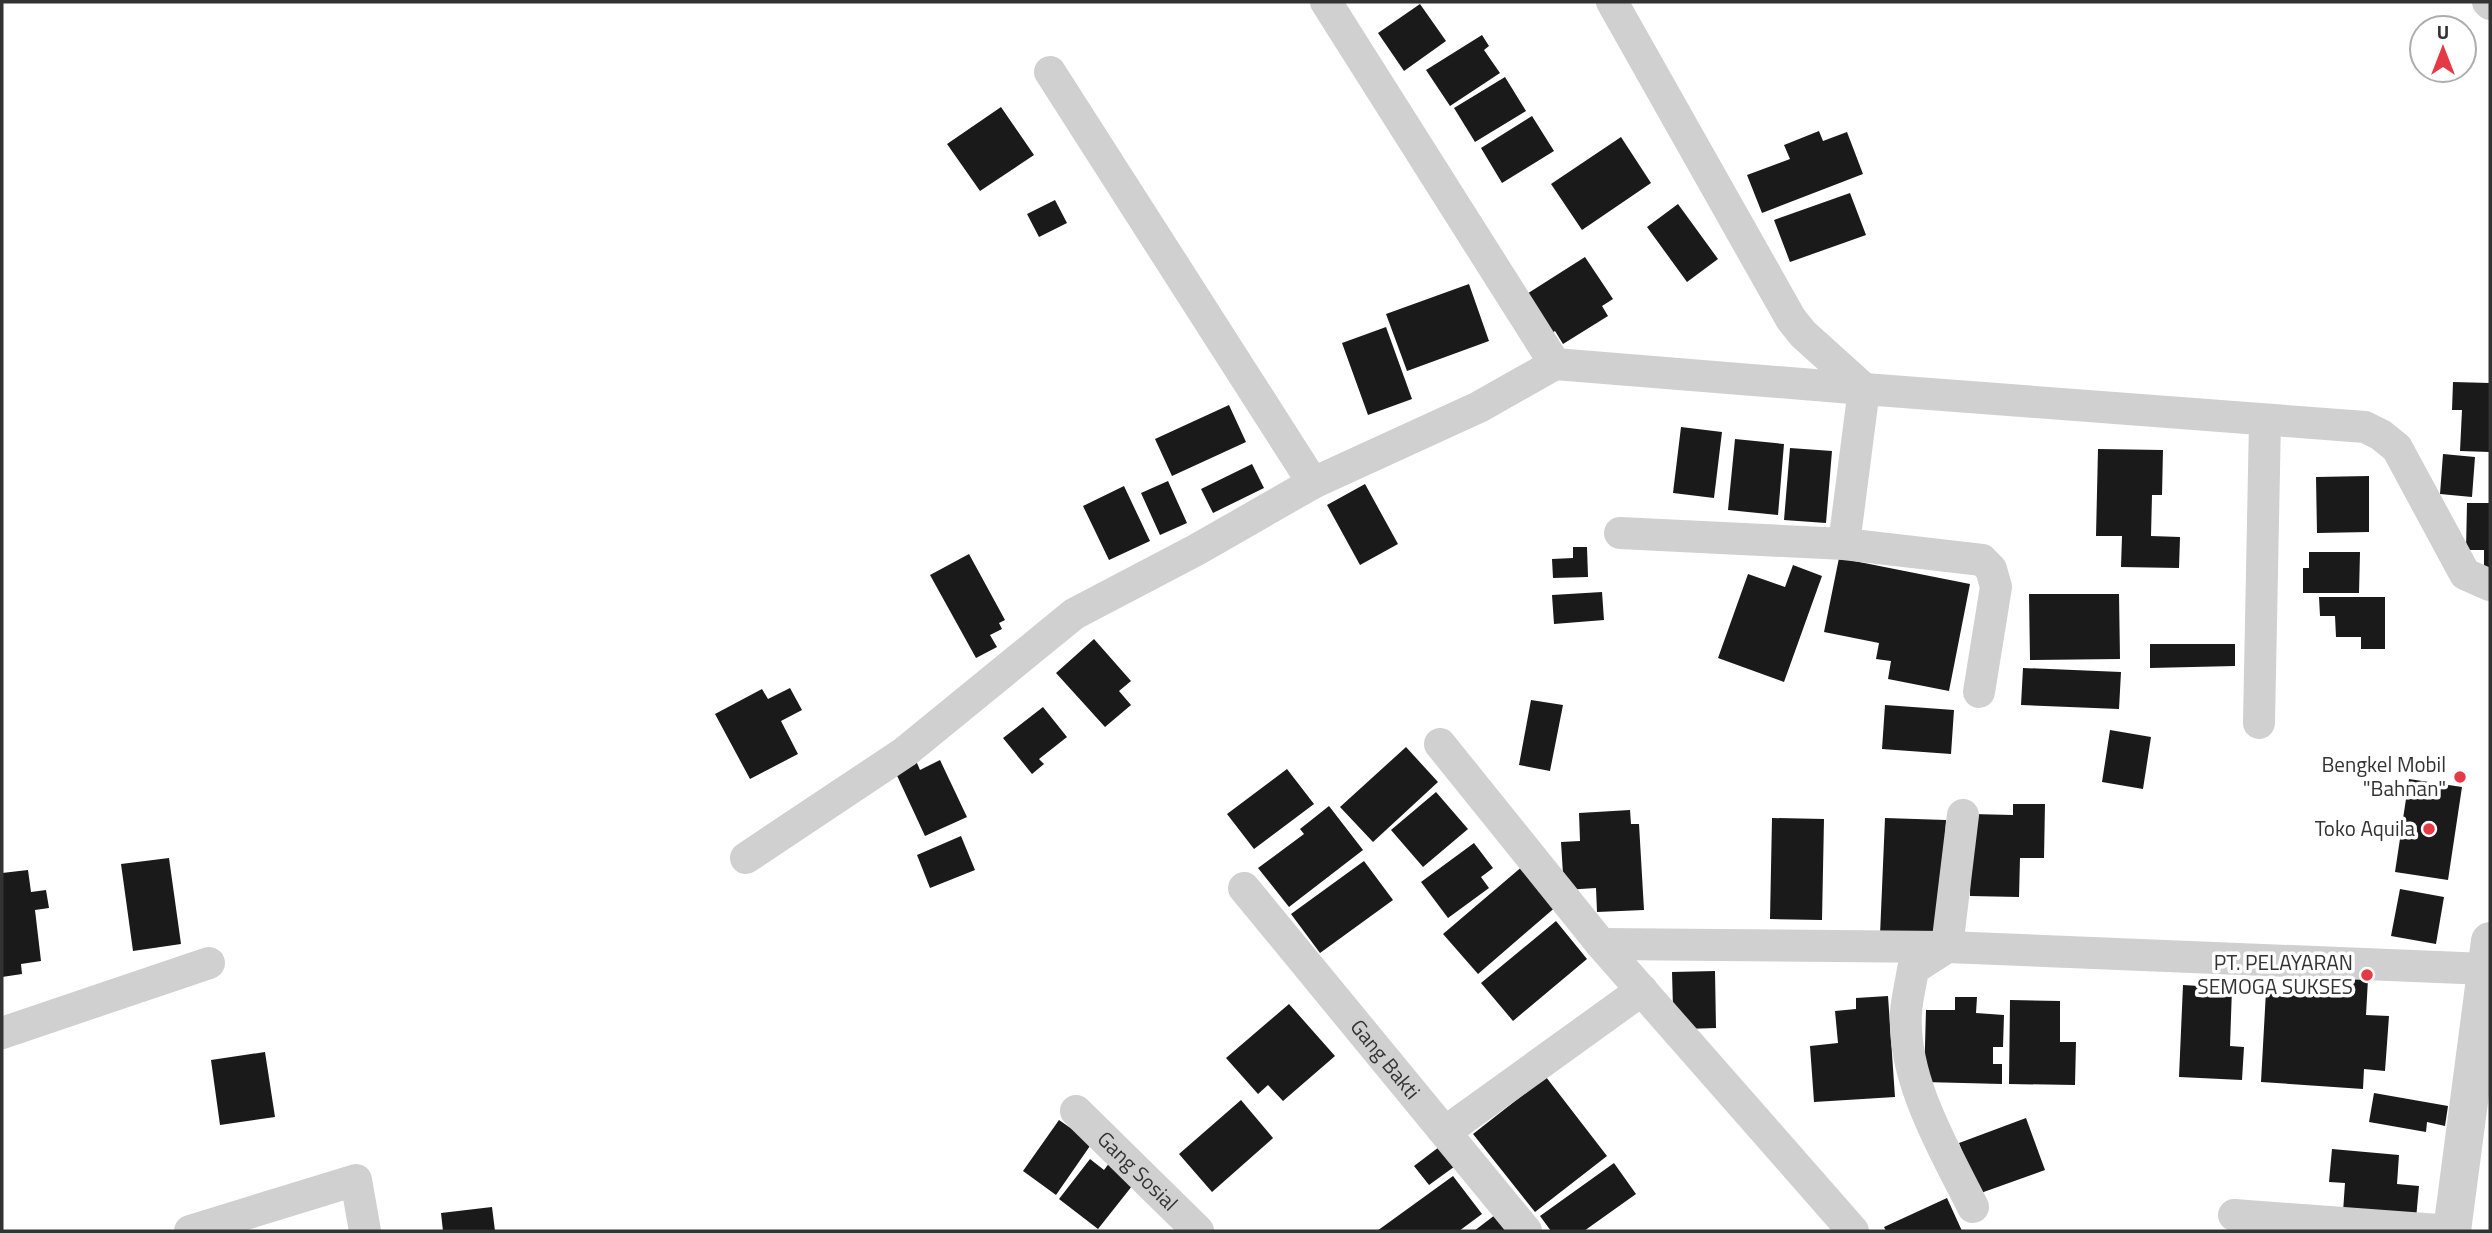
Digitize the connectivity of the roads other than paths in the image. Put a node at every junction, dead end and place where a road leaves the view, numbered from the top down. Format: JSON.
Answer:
{"nodes":[{"id":1,"x":1326,"y":2,"type":"edge"},
{"id":2,"x":1612,"y":2,"type":"edge"},
{"id":3,"x":1051,"y":72,"type":"dead end"},
{"id":4,"x":1555,"y":364,"type":"junction"},
{"id":5,"x":1864,"y":389,"type":"junction"},
{"id":6,"x":2264,"y":420,"type":"junction"},
{"id":7,"x":1313,"y":482,"type":"junction"},
{"id":8,"x":1620,"y":533,"type":"dead end"},
{"id":9,"x":1844,"y":544,"type":"junction"},
{"id":10,"x":2490,"y":585,"type":"edge"},
{"id":11,"x":1979,"y":692,"type":"dead end"},
{"id":12,"x":2259,"y":723,"type":"dead end"},
{"id":13,"x":1440,"y":744,"type":"dead end"},
{"id":14,"x":1963,"y":815,"type":"dead end"},
{"id":15,"x":746,"y":858,"type":"dead end"},
{"id":16,"x":1244,"y":888,"type":"dead end"},
{"id":17,"x":1601,"y":944,"type":"junction"},
{"id":18,"x":1947,"y":947,"type":"junction"},
{"id":19,"x":2488,"y":955,"type":"edge"},
{"id":20,"x":209,"y":963,"type":"dead end"},
{"id":21,"x":1642,"y":990,"type":"junction"},
{"id":22,"x":2,"y":1033,"type":"edge"},
{"id":23,"x":1076,"y":1111,"type":"dead end"},
{"id":24,"x":1445,"y":1132,"type":"junction"},
{"id":25,"x":1973,"y":1207,"type":"dead end"},
{"id":26,"x":2234,"y":1215,"type":"dead end"},
{"id":27,"x":190,"y":1231,"type":"edge"},
{"id":28,"x":365,"y":1231,"type":"edge"},
{"id":29,"x":1198,"y":1231,"type":"edge"},
{"id":30,"x":1527,"y":1231,"type":"edge"},
{"id":31,"x":1853,"y":1231,"type":"edge"},
{"id":32,"x":2452,"y":1231,"type":"edge"}],
"edges":[{"from":1,"to":4,"type":"street"},
{"from":2,"to":5,"type":"street"},
{"from":3,"to":7,"type":"street"},
{"from":4,"to":5,"type":"street"},
{"from":4,"to":7,"type":"street"},
{"from":5,"to":6,"type":"street"},
{"from":5,"to":9,"type":"street"},
{"from":6,"to":10,"type":"street"},
{"from":6,"to":12,"type":"street"},
{"from":7,"to":15,"type":"street"},
{"from":8,"to":9,"type":"street"},
{"from":9,"to":11,"type":"street"},
{"from":13,"to":17,"type":"street"},
{"from":14,"to":18,"type":"street"},
{"from":16,"to":24,"type":"street","name":"Gang Bakti"},
{"from":17,"to":18,"type":"street"},
{"from":17,"to":21,"type":"street"},
{"from":18,"to":19,"type":"street"},
{"from":18,"to":25,"type":"street"},
{"from":19,"to":32,"type":"street"},
{"from":20,"to":22,"type":"street"},
{"from":21,"to":24,"type":"street"},
{"from":21,"to":31,"type":"street"},
{"from":23,"to":29,"type":"street","name":"Gang Sosial"},
{"from":24,"to":30,"type":"street","name":"Gang Bakti"},
{"from":26,"to":32,"type":"street"},
{"from":27,"to":28,"type":"street"}]}
